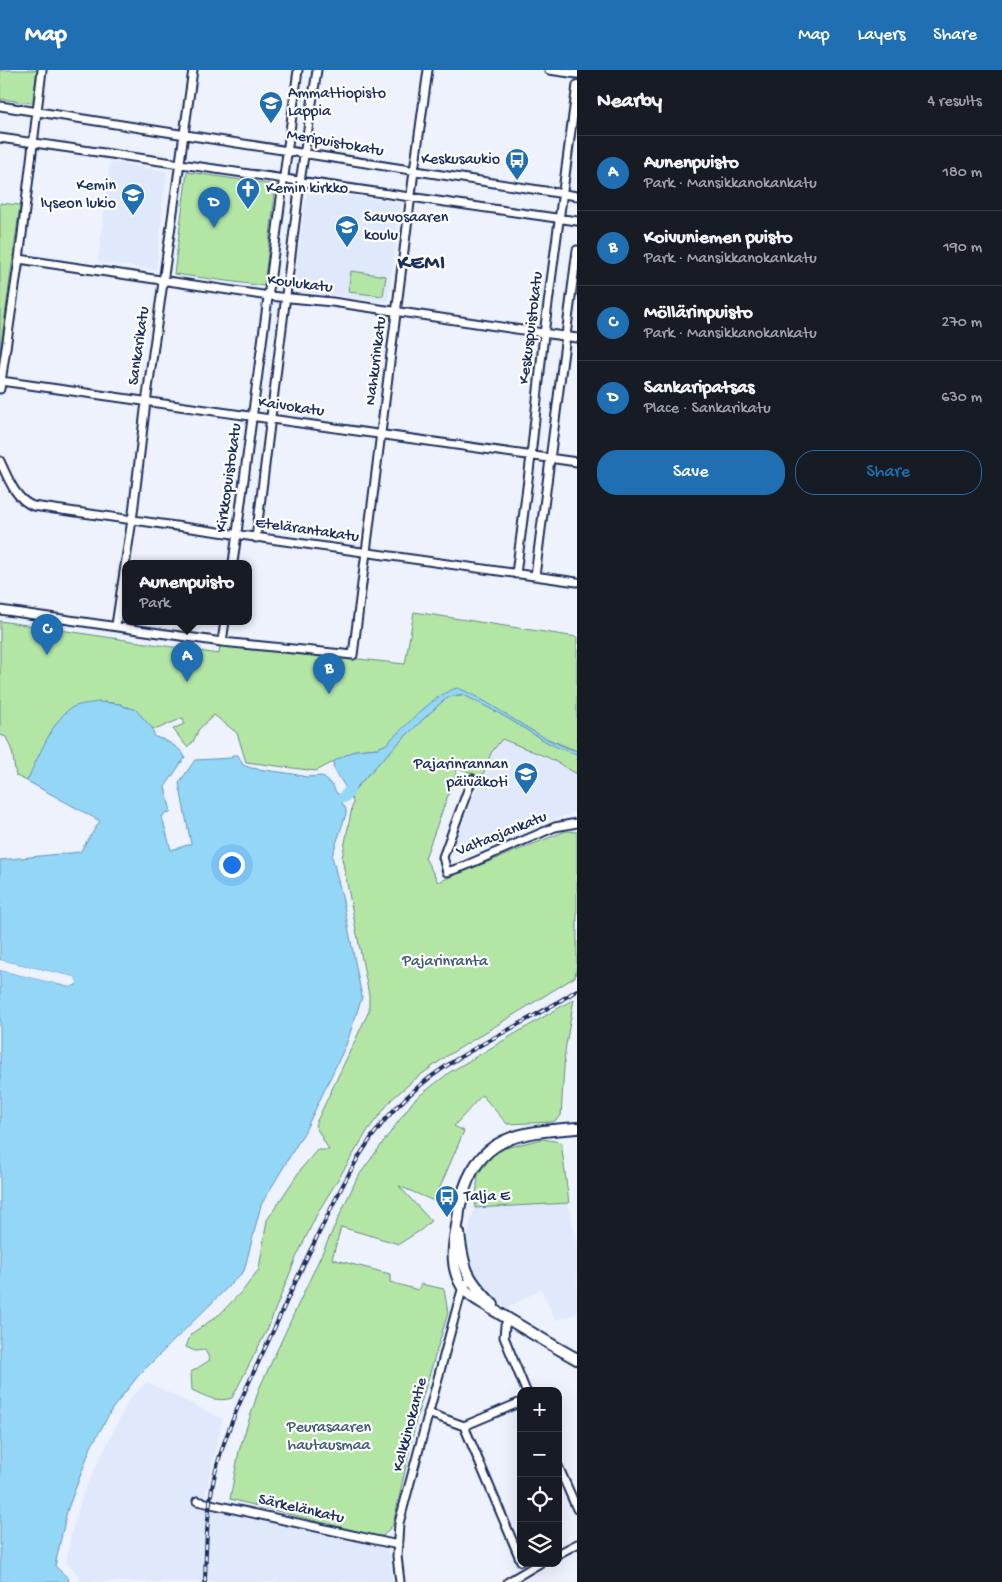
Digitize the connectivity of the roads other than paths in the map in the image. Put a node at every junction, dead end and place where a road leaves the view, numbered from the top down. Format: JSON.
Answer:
{"nodes":[{"id":1,"x":42,"y":70,"type":"edge"},
{"id":2,"x":193,"y":70,"type":"edge"},
{"id":3,"x":298,"y":70,"type":"edge"},
{"id":4,"x":317,"y":70,"type":"edge"},
{"id":5,"x":428,"y":70,"type":"edge"},
{"id":6,"x":549,"y":70,"type":"edge"},
{"id":7,"x":577,"y":74,"type":"edge"},
{"id":8,"x":577,"y":85,"type":"edge"},
{"id":9,"x":0,"y":106,"type":"edge"},
{"id":10,"x":38,"y":112,"type":"junction"},
{"id":11,"x":184,"y":133,"type":"junction"},
{"id":12,"x":0,"y":138,"type":"edge"},
{"id":13,"x":34,"y":142,"type":"junction"},
{"id":14,"x":288,"y":150,"type":"junction"},
{"id":15,"x":305,"y":153,"type":"junction"},
{"id":16,"x":180,"y":164,"type":"junction"},
{"id":17,"x":414,"y":171,"type":"junction"},
{"id":18,"x":284,"y":179,"type":"junction"},
{"id":19,"x":300,"y":182,"type":"junction"},
{"id":20,"x":562,"y":194,"type":"junction"},
{"id":21,"x":577,"y":196,"type":"edge"},
{"id":22,"x":411,"y":197,"type":"junction"},
{"id":23,"x":560,"y":219,"type":"junction"},
{"id":24,"x":577,"y":222,"type":"edge"},
{"id":25,"x":577,"y":250,"type":"edge"},
{"id":26,"x":19,"y":259,"type":"junction"},
{"id":27,"x":163,"y":279,"type":"junction"},
{"id":28,"x":269,"y":296,"type":"junction"},
{"id":29,"x":286,"y":297,"type":"junction"},
{"id":30,"x":396,"y":313,"type":"junction"},
{"id":31,"x":544,"y":334,"type":"junction"},
{"id":32,"x":566,"y":337,"type":"junction"},
{"id":33,"x":577,"y":338,"type":"edge"},
{"id":34,"x":1,"y":381,"type":"junction"},
{"id":35,"x":0,"y":389,"type":"edge"},
{"id":36,"x":146,"y":402,"type":"junction"},
{"id":37,"x":252,"y":417,"type":"junction"},
{"id":38,"x":271,"y":419,"type":"junction"},
{"id":39,"x":381,"y":435,"type":"junction"},
{"id":40,"x":531,"y":456,"type":"junction"},
{"id":41,"x":550,"y":459,"type":"junction"},
{"id":42,"x":0,"y":461,"type":"edge"},
{"id":43,"x":577,"y":462,"type":"edge"},
{"id":44,"x":132,"y":520,"type":"junction"},
{"id":45,"x":237,"y":536,"type":"junction"},
{"id":46,"x":256,"y":538,"type":"junction"},
{"id":47,"x":367,"y":553,"type":"junction"},
{"id":48,"x":126,"y":560,"type":"edge"},
{"id":49,"x":233,"y":560,"type":"edge"},
{"id":50,"x":516,"y":574,"type":"junction"},
{"id":51,"x":534,"y":576,"type":"junction"},
{"id":52,"x":577,"y":582,"type":"edge"},
{"id":53,"x":122,"y":586,"type":"edge"},
{"id":54,"x":0,"y":610,"type":"edge"},
{"id":55,"x":116,"y":625,"type":"junction"},
{"id":56,"x":224,"y":625,"type":"edge"},
{"id":57,"x":222,"y":642,"type":"junction"},
{"id":58,"x":472,"y":779,"type":"dead end"},
{"id":59,"x":577,"y":823,"type":"edge"},
{"id":60,"x":577,"y":1128,"type":"edge"},
{"id":61,"x":466,"y":1283,"type":"junction"},
{"id":62,"x":508,"y":1320,"type":"junction"},
{"id":63,"x":577,"y":1359,"type":"edge"},
{"id":64,"x":524,"y":1387,"type":"edge"},
{"id":65,"x":517,"y":1404,"type":"edge"},
{"id":66,"x":428,"y":1413,"type":"junction"},
{"id":67,"x":464,"y":1426,"type":"junction"},
{"id":68,"x":562,"y":1475,"type":"edge"},
{"id":69,"x":197,"y":1501,"type":"dead end"},
{"id":70,"x":577,"y":1509,"type":"edge"},
{"id":71,"x":577,"y":1544,"type":"edge"},
{"id":72,"x":398,"y":1545,"type":"junction"},
{"id":73,"x":517,"y":1552,"type":"edge"},
{"id":74,"x":562,"y":1552,"type":"edge"},
{"id":75,"x":523,"y":1567,"type":"edge"},
{"id":76,"x":532,"y":1567,"type":"edge"},
{"id":77,"x":525,"y":1571,"type":"junction"},
{"id":78,"x":400,"y":1582,"type":"edge"},
{"id":79,"x":508,"y":1582,"type":"edge"}],
"edges":[{"from":1,"to":10,"type":"street"},
{"from":2,"to":11,"type":"street","name":"Sankarikatu"},
{"from":3,"to":14,"type":"street","name":"Kirkkopuistokatu"},
{"from":4,"to":15,"type":"street","name":"Kirkkopuistokatu"},
{"from":5,"to":17,"type":"street","name":"Nahkurinkatu"},
{"from":6,"to":7,"type":"street"},
{"from":8,"to":20,"type":"street","name":"Keskuspuistokatu"},
{"from":9,"to":10,"type":"street","name":"Meripuistokatu"},
{"from":10,"to":11,"type":"street","name":"Meripuistokatu"},
{"from":10,"to":13,"type":"street"},
{"from":11,"to":14,"type":"street","name":"Meripuistokatu"},
{"from":11,"to":16,"type":"street","name":"Sankarikatu"},
{"from":12,"to":13,"type":"street"},
{"from":13,"to":16,"type":"street"},
{"from":13,"to":26,"type":"street"},
{"from":14,"to":15,"type":"street","name":"Meripuistokatu"},
{"from":14,"to":18,"type":"street","name":"Kirkkopuistokatu"},
{"from":15,"to":17,"type":"street","name":"Meripuistokatu"},
{"from":15,"to":19,"type":"street","name":"Kirkkopuistokatu"},
{"from":16,"to":18,"type":"street"},
{"from":16,"to":27,"type":"street","name":"Sankarikatu"},
{"from":17,"to":20,"type":"street","name":"Meripuistokatu"},
{"from":17,"to":22,"type":"street","name":"Nahkurinkatu"},
{"from":18,"to":19,"type":"street"},
{"from":18,"to":28,"type":"street","name":"Kirkkopuistokatu"},
{"from":19,"to":22,"type":"street"},
{"from":19,"to":29,"type":"street","name":"Kirkkopuistokatu"},
{"from":20,"to":21,"type":"street","name":"Meripuistokatu"},
{"from":20,"to":23,"type":"street","name":"Keskuspuistokatu"},
{"from":22,"to":23,"type":"street"},
{"from":22,"to":30,"type":"street","name":"Nahkurinkatu"},
{"from":23,"to":24,"type":"street"},
{"from":23,"to":31,"type":"street","name":"Keskuspuistokatu"},
{"from":25,"to":32,"type":"street"},
{"from":26,"to":27,"type":"street","name":"Koulukatu"},
{"from":26,"to":34,"type":"street"},
{"from":27,"to":28,"type":"street","name":"Koulukatu"},
{"from":27,"to":36,"type":"street","name":"Sankarikatu"},
{"from":28,"to":29,"type":"street","name":"Koulukatu"},
{"from":28,"to":37,"type":"street","name":"Kirkkopuistokatu"},
{"from":29,"to":30,"type":"street","name":"Koulukatu"},
{"from":29,"to":38,"type":"street","name":"Kirkkopuistokatu"},
{"from":30,"to":31,"type":"street","name":"Koulukatu"},
{"from":30,"to":39,"type":"street","name":"Nahkurinkatu"},
{"from":31,"to":32,"type":"street","name":"Koulukatu"},
{"from":31,"to":40,"type":"street","name":"Keskuspuistokatu"},
{"from":32,"to":33,"type":"street","name":"Koulukatu"},
{"from":32,"to":41,"type":"street"},
{"from":34,"to":35,"type":"street"},
{"from":34,"to":36,"type":"street","name":"Kaivokatu"},
{"from":36,"to":37,"type":"street","name":"Kaivokatu"},
{"from":36,"to":44,"type":"street","name":"Sankarikatu"},
{"from":37,"to":38,"type":"street","name":"Kaivokatu"},
{"from":37,"to":45,"type":"street","name":"Kirkkopuistokatu"},
{"from":38,"to":39,"type":"street","name":"Kaivokatu"},
{"from":38,"to":46,"type":"street","name":"Kirkkopuistokatu"},
{"from":39,"to":40,"type":"street","name":"Kaivokatu"},
{"from":39,"to":47,"type":"street","name":"Nahkurinkatu"},
{"from":40,"to":41,"type":"street","name":"Kaivokatu"},
{"from":40,"to":50,"type":"street","name":"Keskuspuistokatu"},
{"from":41,"to":43,"type":"street","name":"Kaivokatu"},
{"from":41,"to":51,"type":"street"},
{"from":42,"to":44,"type":"street","name":"Etelärantakatu"},
{"from":44,"to":45,"type":"street","name":"Etelärantakatu"},
{"from":44,"to":48,"type":"street","name":"Sankarikatu"},
{"from":45,"to":46,"type":"street","name":"Etelärantakatu"},
{"from":45,"to":49,"type":"street","name":"Kirkkopuistokatu"},
{"from":46,"to":47,"type":"street","name":"Etelärantakatu"},
{"from":47,"to":50,"type":"street","name":"Etelärantakatu"},
{"from":47,"to":57,"type":"street","name":"Nahkurinkatu"},
{"from":50,"to":51,"type":"street","name":"Etelärantakatu"},
{"from":51,"to":52,"type":"street","name":"Etelärantakatu"},
{"from":53,"to":55,"type":"street","name":"Sankarikatu"},
{"from":54,"to":55,"type":"street"},
{"from":55,"to":57,"type":"street"},
{"from":56,"to":57,"type":"street"},
{"from":58,"to":59,"type":"street","name":"Valtaojankatu"},
{"from":60,"to":61,"type":"main road"},
{"from":61,"to":62,"type":"main road"},
{"from":61,"to":66,"type":"street","name":"Kalkkinokantie"},
{"from":62,"to":63,"type":"main road"},
{"from":62,"to":64,"type":"street"},
{"from":65,"to":67,"type":"street"},
{"from":66,"to":67,"type":"street"},
{"from":66,"to":72,"type":"street","name":"Kalkkinokantie"},
{"from":67,"to":73,"type":"street"},
{"from":68,"to":70,"type":"street"},
{"from":69,"to":72,"type":"street","name":"Särkelänkatu"},
{"from":71,"to":74,"type":"street"},
{"from":72,"to":78,"type":"street","name":"Kalkkinokantie"},
{"from":75,"to":77,"type":"street"},
{"from":76,"to":77,"type":"street"},
{"from":77,"to":79,"type":"street"}]}
